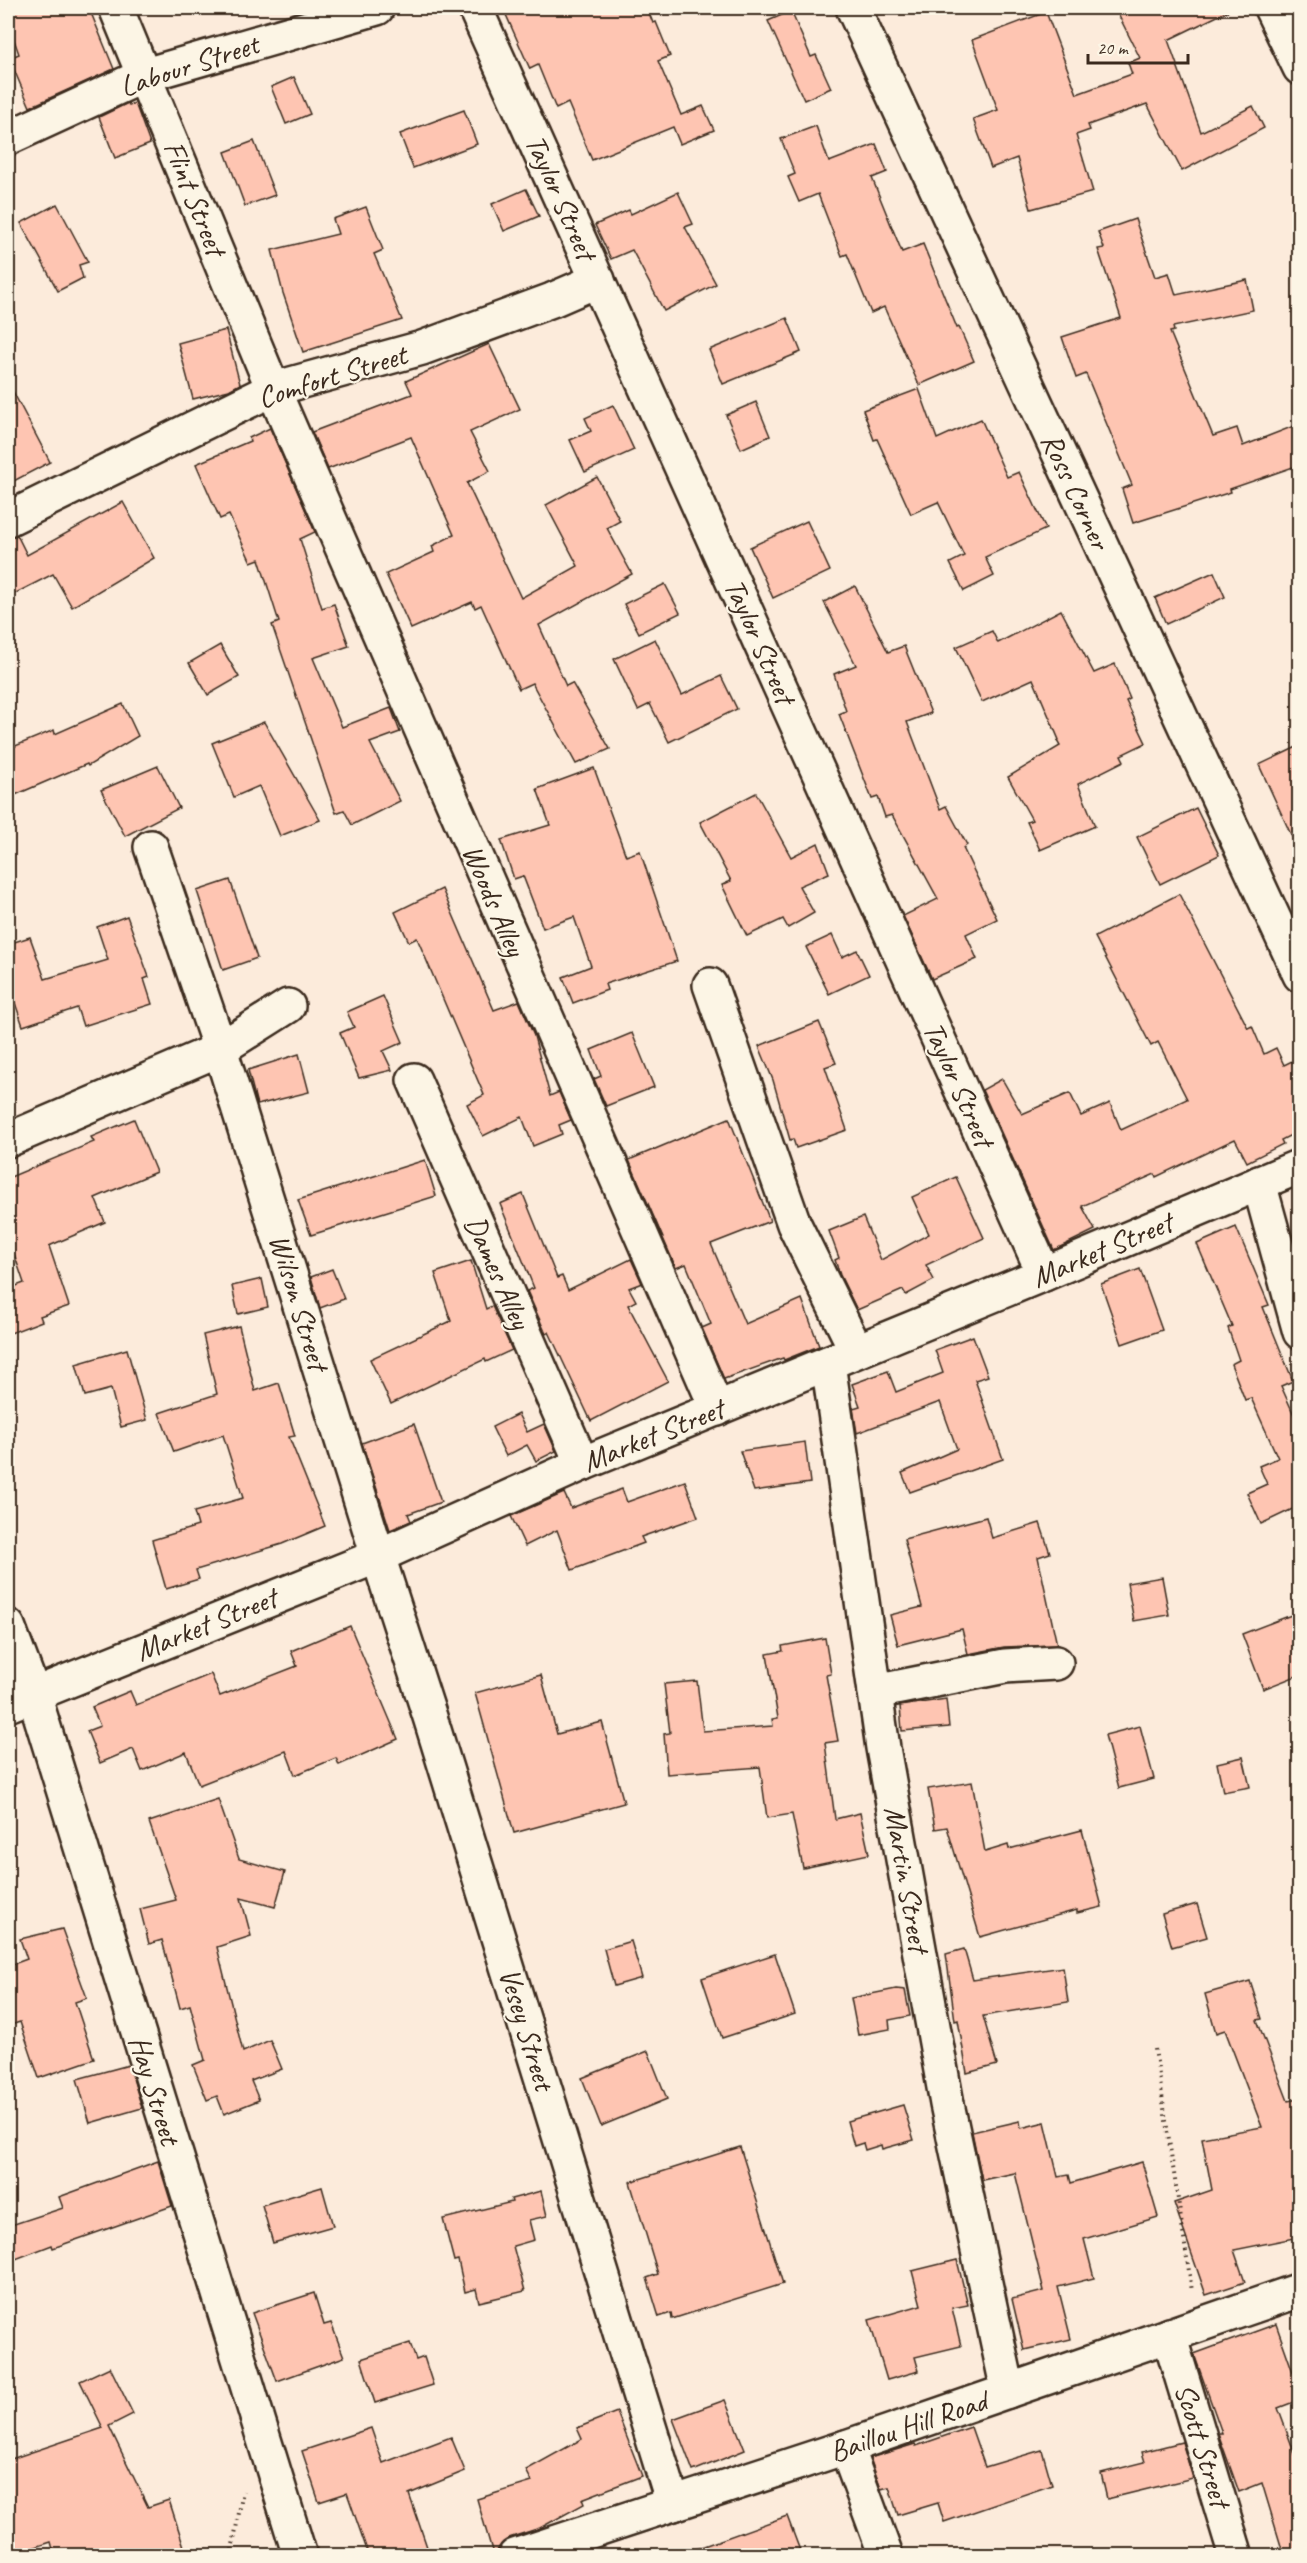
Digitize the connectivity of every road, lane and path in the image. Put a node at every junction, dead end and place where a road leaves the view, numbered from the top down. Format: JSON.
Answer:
{"nodes":[{"id":1,"x":116,"y":8,"type":"edge"},
{"id":2,"x":377,"y":8,"type":"edge"},
{"id":3,"x":475,"y":8,"type":"edge"},
{"id":4,"x":853,"y":8,"type":"edge"},
{"id":5,"x":1271,"y":8,"type":"edge"},
{"id":6,"x":1299,"y":68,"type":"edge"},
{"id":7,"x":145,"y":75,"type":"junction"},
{"id":8,"x":8,"y":138,"type":"edge"},
{"id":9,"x":598,"y":280,"type":"junction"},
{"id":10,"x":273,"y":389,"type":"junction"},
{"id":11,"x":8,"y":519,"type":"edge"},
{"id":12,"x":151,"y":847,"type":"dead end"},
{"id":13,"x":1299,"y":975,"type":"edge"},
{"id":14,"x":710,"y":984,"type":"dead end"},
{"id":15,"x":288,"y":1006,"type":"dead end"},
{"id":16,"x":220,"y":1049,"type":"junction"},
{"id":17,"x":414,"y":1080,"type":"dead end"},
{"id":18,"x":8,"y":1140,"type":"edge"},
{"id":19,"x":1299,"y":1166,"type":"edge"},
{"id":20,"x":1259,"y":1183,"type":"junction"},
{"id":21,"x":1044,"y":1274,"type":"junction"},
{"id":22,"x":1299,"y":1332,"type":"edge"},
{"id":23,"x":842,"y":1357,"type":"junction"},
{"id":24,"x":717,"y":1410,"type":"junction"},
{"id":25,"x":582,"y":1464,"type":"junction"},
{"id":26,"x":378,"y":1556,"type":"junction"},
{"id":27,"x":8,"y":1626,"type":"edge"},
{"id":28,"x":1056,"y":1663,"type":"dead end"},
{"id":29,"x":875,"y":1692,"type":"junction"},
{"id":30,"x":21,"y":1700,"type":"edge"},
{"id":31,"x":1155,"y":2049,"type":"dead end"},
{"id":32,"x":1299,"y":2290,"type":"edge"},
{"id":33,"x":1184,"y":2330,"type":"junction"},
{"id":34,"x":1008,"y":2391,"type":"junction"},
{"id":35,"x":846,"y":2447,"type":"junction"},
{"id":36,"x":244,"y":2486,"type":"dead end"},
{"id":37,"x":673,"y":2504,"type":"junction"},
{"id":38,"x":231,"y":2556,"type":"edge"},
{"id":39,"x":300,"y":2556,"type":"edge"},
{"id":40,"x":515,"y":2556,"type":"edge"},
{"id":41,"x":886,"y":2556,"type":"edge"},
{"id":42,"x":1236,"y":2556,"type":"edge"}],
"edges":[{"from":1,"to":7,"type":"street","name":"Flint Street"},
{"from":2,"to":7,"type":"street","name":"Labour Street"},
{"from":3,"to":9,"type":"street","name":"Taylor Street"},
{"from":4,"to":13,"type":"street","name":"Ross Corner"},
{"from":5,"to":6,"type":"street"},
{"from":7,"to":8,"type":"street","name":"Labour Street"},
{"from":7,"to":10,"type":"street","name":"Flint Street"},
{"from":9,"to":10,"type":"street","name":"Comfort Street"},
{"from":9,"to":21,"type":"street","name":"Taylor Street"},
{"from":10,"to":11,"type":"street","name":"Comfort Street"},
{"from":10,"to":24,"type":"street","name":"Woods Alley"},
{"from":12,"to":16,"type":"street","name":"Wilson Street"},
{"from":14,"to":23,"type":"street","name":"Martin Street"},
{"from":15,"to":16,"type":"street"},
{"from":16,"to":18,"type":"street"},
{"from":16,"to":26,"type":"street","name":"Wilson Street"},
{"from":17,"to":25,"type":"street","name":"Dames Alley"},
{"from":19,"to":20,"type":"street","name":"Market Street"},
{"from":20,"to":21,"type":"street","name":"Market Street"},
{"from":20,"to":22,"type":"street"},
{"from":21,"to":23,"type":"street","name":"Market Street"},
{"from":23,"to":24,"type":"street","name":"Market Street"},
{"from":23,"to":29,"type":"street","name":"Martin Street"},
{"from":24,"to":25,"type":"street","name":"Market Street"},
{"from":25,"to":26,"type":"street","name":"Market Street"},
{"from":26,"to":30,"type":"street","name":"Market Street"},
{"from":26,"to":37,"type":"street","name":"Vesey Street"},
{"from":27,"to":30,"type":"street","name":"Hay Street"},
{"from":28,"to":29,"type":"street"},
{"from":29,"to":34,"type":"street","name":"Martin Street"},
{"from":30,"to":39,"type":"street","name":"Hay Street"},
{"from":31,"to":33,"type":"path"},
{"from":32,"to":33,"type":"street","name":"Baillou Hill Road"},
{"from":33,"to":34,"type":"street","name":"Baillou Hill Road"},
{"from":33,"to":42,"type":"street","name":"Scott Street"},
{"from":34,"to":35,"type":"street","name":"Baillou Hill Road"},
{"from":35,"to":37,"type":"street","name":"Baillou Hill Road"},
{"from":35,"to":41,"type":"street"},
{"from":36,"to":38,"type":"path"},
{"from":37,"to":40,"type":"street","name":"Baillou Hill Road"}]}
